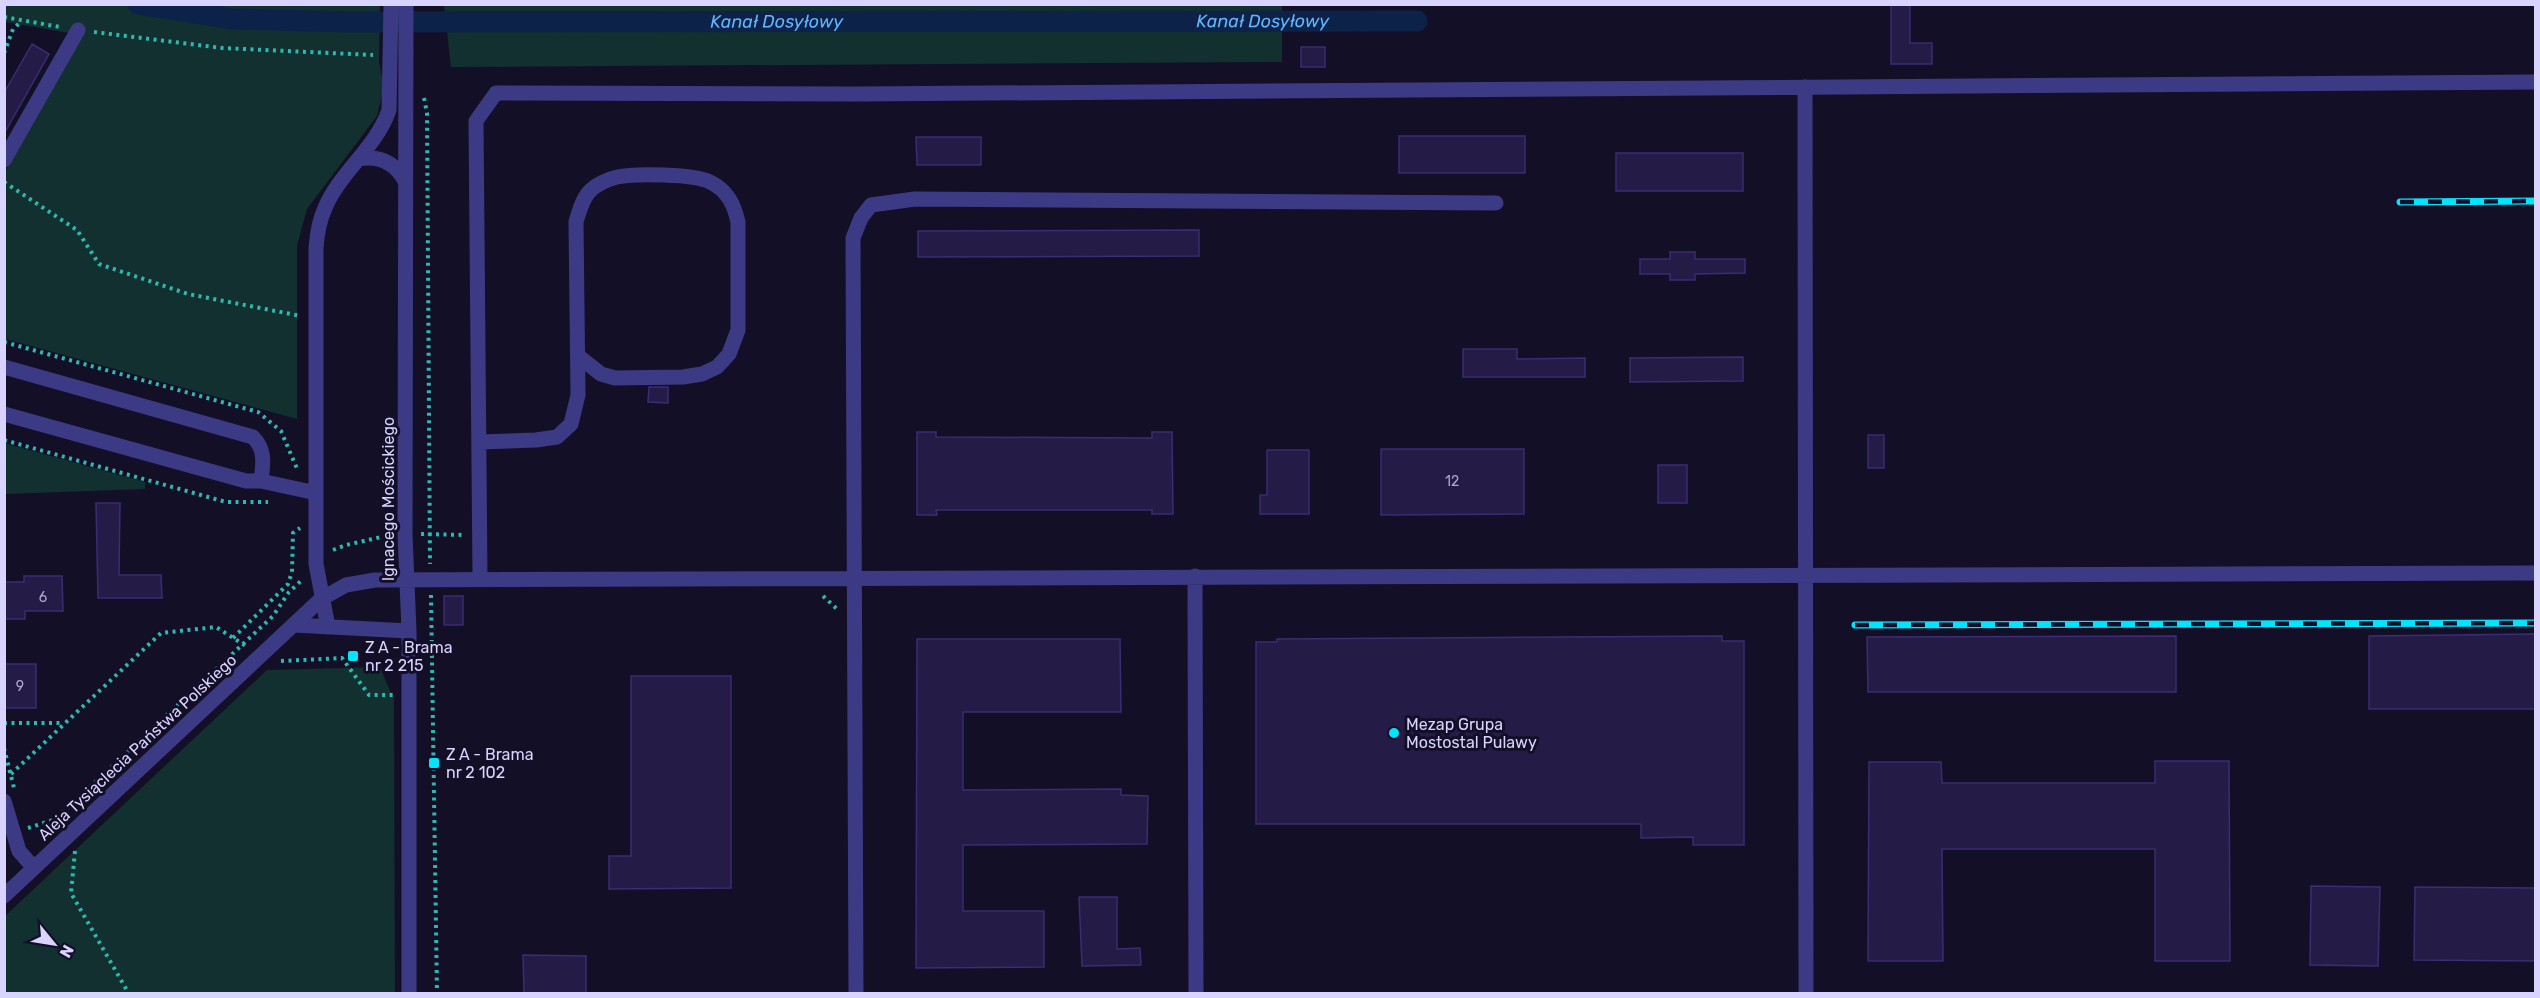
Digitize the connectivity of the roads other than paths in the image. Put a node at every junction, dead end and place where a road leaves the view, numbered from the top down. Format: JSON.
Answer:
{"nodes":[{"id":1,"x":391,"y":4,"type":"edge"},
{"id":2,"x":406,"y":4,"type":"edge"},
{"id":3,"x":78,"y":30,"type":"road end"},
{"id":4,"x":397,"y":53,"type":"junction"},
{"id":5,"x":2535,"y":82,"type":"edge"},
{"id":6,"x":1805,"y":87,"type":"junction"},
{"id":7,"x":359,"y":159,"type":"junction"},
{"id":8,"x":4,"y":160,"type":"edge"},
{"id":9,"x":405,"y":181,"type":"junction"},
{"id":10,"x":1496,"y":203,"type":"dead end"},
{"id":11,"x":578,"y":356,"type":"junction"},
{"id":12,"x":4,"y":367,"type":"edge"},
{"id":13,"x":4,"y":414,"type":"edge"},
{"id":14,"x":479,"y":442,"type":"junction"},
{"id":15,"x":261,"y":481,"type":"junction"},
{"id":16,"x":316,"y":494,"type":"junction"},
{"id":17,"x":2535,"y":573,"type":"edge"},
{"id":18,"x":1805,"y":575,"type":"junction"},
{"id":19,"x":1195,"y":576,"type":"junction"},
{"id":20,"x":854,"y":577,"type":"junction"},
{"id":21,"x":480,"y":578,"type":"junction"},
{"id":22,"x":406,"y":579,"type":"junction"},
{"id":23,"x":321,"y":599,"type":"junction"},
{"id":24,"x":293,"y":625,"type":"junction"},
{"id":25,"x":328,"y":627,"type":"junction"},
{"id":26,"x":409,"y":631,"type":"junction"},
{"id":27,"x":4,"y":801,"type":"edge"},
{"id":28,"x":34,"y":868,"type":"junction"},
{"id":29,"x":4,"y":896,"type":"edge"},
{"id":30,"x":409,"y":993,"type":"edge"},
{"id":31,"x":856,"y":993,"type":"edge"},
{"id":32,"x":1196,"y":993,"type":"edge"},
{"id":33,"x":1806,"y":993,"type":"edge"}],
"edges":[{"from":1,"to":4,"type":"street","name":"Ignacego Mościckiego"},
{"from":2,"to":4,"type":"street","name":"Ignacego Mościckiego"},
{"from":3,"to":8,"type":"street"},
{"from":4,"to":7,"type":"street","name":"Ignacego Mościckiego"},
{"from":4,"to":9,"type":"street","name":"Ignacego Mościckiego"},
{"from":5,"to":6,"type":"street"},
{"from":6,"to":14,"type":"street"},
{"from":6,"to":18,"type":"street"},
{"from":7,"to":9,"type":"street"},
{"from":7,"to":16,"type":"street","name":"Ignacego Mościckiego"},
{"from":9,"to":22,"type":"street","name":"Ignacego Mościckiego"},
{"from":10,"to":20,"type":"street"},
{"from":11,"to":11,"type":"street"},
{"from":11,"to":14,"type":"street"},
{"from":12,"to":15,"type":"street"},
{"from":13,"to":15,"type":"street"},
{"from":14,"to":21,"type":"street"},
{"from":15,"to":16,"type":"street"},
{"from":16,"to":23,"type":"street","name":"Ignacego Mościckiego"},
{"from":17,"to":18,"type":"street","name":"Aleja Tysiąclecia Państwa Polskiego"},
{"from":18,"to":19,"type":"street","name":"Aleja Tysiąclecia Państwa Polskiego"},
{"from":18,"to":33,"type":"street"},
{"from":19,"to":20,"type":"street","name":"Aleja Tysiąclecia Państwa Polskiego"},
{"from":19,"to":32,"type":"street"},
{"from":20,"to":21,"type":"street","name":"Aleja Tysiąclecia Państwa Polskiego"},
{"from":20,"to":31,"type":"street"},
{"from":21,"to":22,"type":"street","name":"Aleja Tysiąclecia Państwa Polskiego"},
{"from":22,"to":23,"type":"street","name":"Aleja Tysiąclecia Państwa Polskiego"},
{"from":22,"to":26,"type":"street","name":"Ignacego Mościckiego"},
{"from":23,"to":24,"type":"street","name":"Aleja Tysiąclecia Państwa Polskiego"},
{"from":23,"to":25,"type":"street","name":"Ignacego Mościckiego"},
{"from":24,"to":25,"type":"street"},
{"from":24,"to":28,"type":"street","name":"Aleja Tysiąclecia Państwa Polskiego"},
{"from":25,"to":26,"type":"street"},
{"from":26,"to":30,"type":"street","name":"Ignacego Mościckiego"},
{"from":27,"to":28,"type":"street"},
{"from":28,"to":29,"type":"street","name":"Aleja Tysiąclecia Państwa Polskiego"}]}
